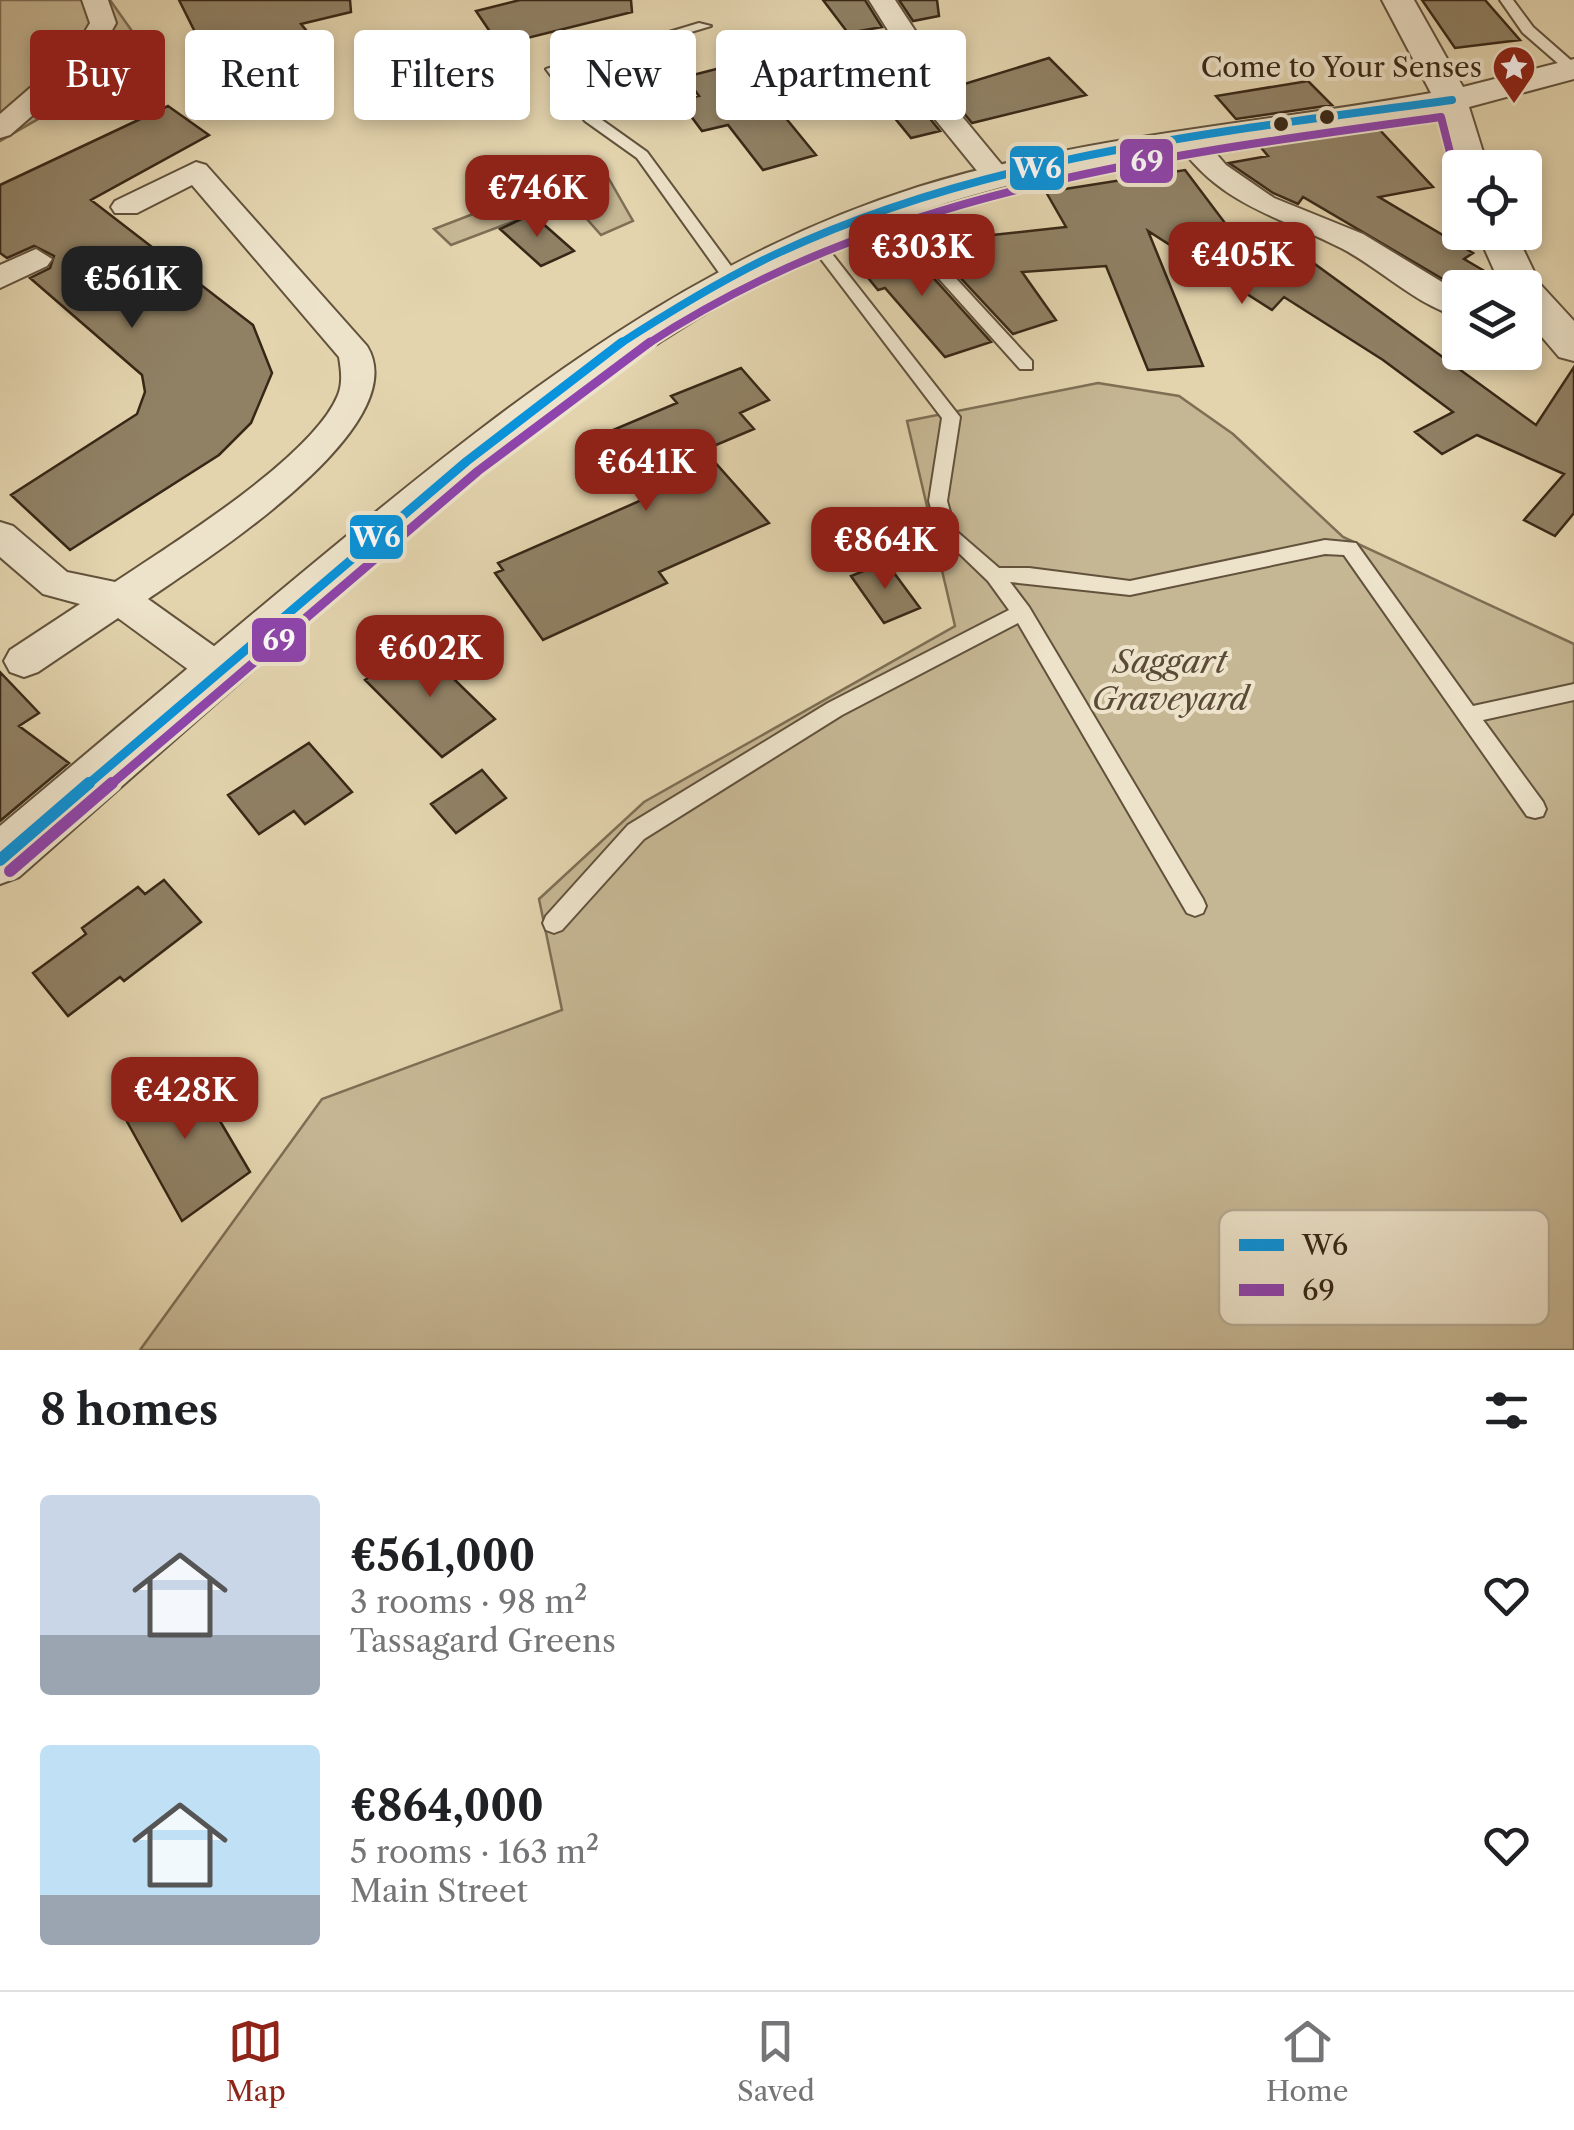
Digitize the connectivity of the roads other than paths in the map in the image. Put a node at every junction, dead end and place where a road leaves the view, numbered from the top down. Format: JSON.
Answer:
{"nodes":[{"id":1,"x":95,"y":0,"type":"edge"},
{"id":2,"x":882,"y":0,"type":"edge"},
{"id":3,"x":1398,"y":0,"type":"edge"},
{"id":4,"x":1506,"y":0,"type":"edge"},
{"id":5,"x":704,"y":26,"type":"dead end"},
{"id":6,"x":1573,"y":69,"type":"edge"},
{"id":7,"x":1452,"y":100,"type":"junction"},
{"id":8,"x":0,"y":129,"type":"edge"},
{"id":9,"x":1190,"y":142,"type":"junction"},
{"id":10,"x":1465,"y":150,"type":"edge"},
{"id":11,"x":997,"y":177,"type":"junction"},
{"id":12,"x":126,"y":207,"type":"dead end"},
{"id":13,"x":886,"y":211,"type":"junction"},
{"id":14,"x":813,"y":239,"type":"junction"},
{"id":15,"x":36,"y":259,"type":"dead end"},
{"id":16,"x":731,"y":277,"type":"junction"},
{"id":17,"x":0,"y":278,"type":"edge"},
{"id":18,"x":1442,"y":296,"type":"edge"},
{"id":19,"x":1542,"y":316,"type":"edge"},
{"id":20,"x":1574,"y":347,"type":"edge"},
{"id":21,"x":1026,"y":365,"type":"dead end"},
{"id":22,"x":0,"y":536,"type":"edge"},
{"id":23,"x":995,"y":576,"type":"junction"},
{"id":24,"x":117,"y":597,"type":"junction"},
{"id":25,"x":1022,"y":612,"type":"junction"},
{"id":26,"x":24,"y":661,"type":"dead end"},
{"id":27,"x":218,"y":670,"type":"junction"},
{"id":28,"x":1574,"y":692,"type":"edge"},
{"id":29,"x":1469,"y":716,"type":"junction"},
{"id":30,"x":1535,"y":809,"type":"dead end"},
{"id":31,"x":0,"y":860,"type":"edge"},
{"id":32,"x":1196,"y":906,"type":"dead end"},
{"id":33,"x":554,"y":924,"type":"dead end"}],
"edges":[{"from":1,"to":8,"type":"street"},
{"from":2,"to":11,"type":"street"},
{"from":3,"to":7,"type":"street"},
{"from":4,"to":6,"type":"lane"},
{"from":5,"to":16,"type":"lane"},
{"from":6,"to":7,"type":"street"},
{"from":7,"to":9,"type":"street"},
{"from":7,"to":10,"type":"street"},
{"from":9,"to":11,"type":"street"},
{"from":9,"to":18,"type":"street"},
{"from":11,"to":13,"type":"street"},
{"from":12,"to":24,"type":"street"},
{"from":13,"to":14,"type":"street"},
{"from":13,"to":21,"type":"lane"},
{"from":14,"to":16,"type":"street"},
{"from":14,"to":23,"type":"lane"},
{"from":15,"to":17,"type":"street"},
{"from":16,"to":27,"type":"street"},
{"from":19,"to":20,"type":"street"},
{"from":22,"to":24,"type":"street"},
{"from":23,"to":25,"type":"lane"},
{"from":23,"to":29,"type":"lane"},
{"from":24,"to":26,"type":"street"},
{"from":24,"to":27,"type":"street"},
{"from":25,"to":32,"type":"lane"},
{"from":25,"to":33,"type":"lane"},
{"from":27,"to":31,"type":"street"},
{"from":28,"to":29,"type":"lane"},
{"from":29,"to":30,"type":"lane"}]}
